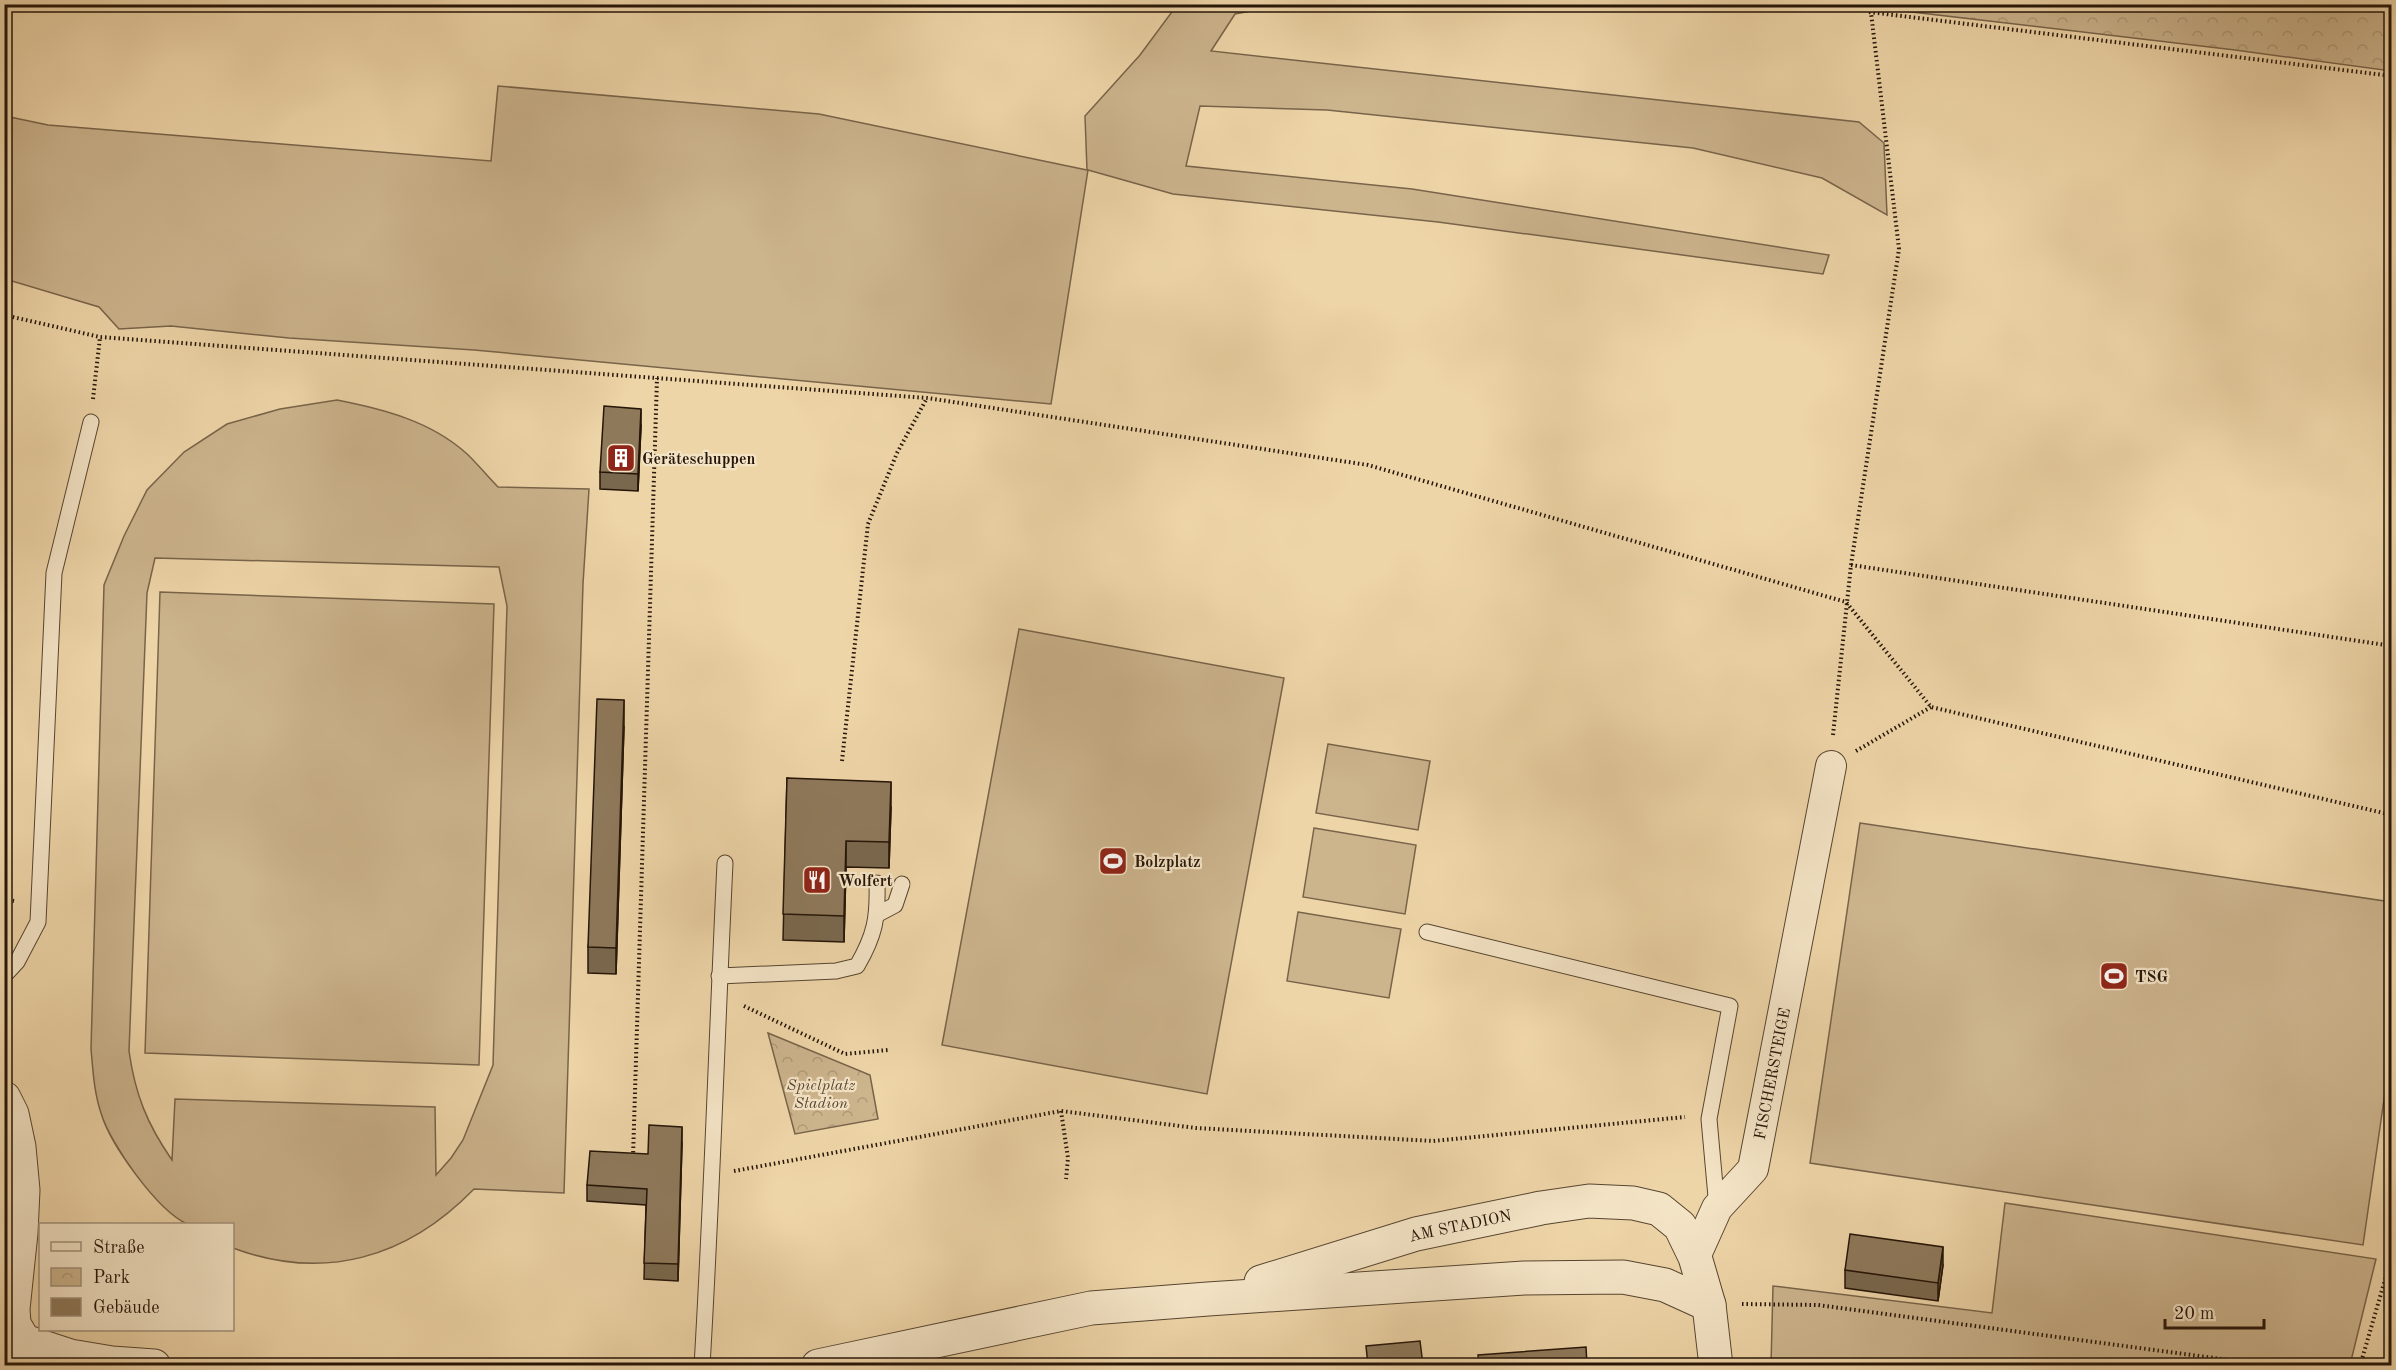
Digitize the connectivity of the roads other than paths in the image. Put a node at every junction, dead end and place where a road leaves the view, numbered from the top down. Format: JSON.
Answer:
{"nodes":[{"id":1,"x":91,"y":422,"type":"road end"},
{"id":2,"x":1831,"y":766,"type":"road end"},
{"id":3,"x":725,"y":863,"type":"dead end"},
{"id":4,"x":877,"y":883,"type":"dead end"},
{"id":5,"x":902,"y":884,"type":"dead end"},
{"id":6,"x":878,"y":914,"type":"junction"},
{"id":7,"x":1427,"y":932,"type":"dead end"},
{"id":8,"x":4,"y":976,"type":"edge"},
{"id":9,"x":719,"y":976,"type":"junction"},
{"id":10,"x":4,"y":1098,"type":"edge"},
{"id":11,"x":1717,"y":1208,"type":"junction"},
{"id":12,"x":1695,"y":1257,"type":"junction"},
{"id":13,"x":1208,"y":1299,"type":"junction"},
{"id":14,"x":1709,"y":1305,"type":"junction"},
{"id":15,"x":14,"y":1348,"type":"edge"},
{"id":16,"x":154,"y":1365,"type":"edge"},
{"id":17,"x":702,"y":1365,"type":"edge"},
{"id":18,"x":818,"y":1365,"type":"edge"},
{"id":19,"x":1716,"y":1365,"type":"edge"}],
"edges":[{"from":1,"to":8,"type":"lane"},
{"from":2,"to":11,"type":"street","name":"FISCHERSTEIGE"},
{"from":3,"to":9,"type":"lane"},
{"from":4,"to":6,"type":"lane"},
{"from":5,"to":6,"type":"lane"},
{"from":6,"to":9,"type":"lane"},
{"from":7,"to":11,"type":"lane"},
{"from":9,"to":17,"type":"lane"},
{"from":10,"to":15,"type":"street"},
{"from":11,"to":12,"type":"street","name":"FISCHERSTEIGE"},
{"from":12,"to":13,"type":"street","name":"AM STADION"},
{"from":12,"to":14,"type":"street"},
{"from":13,"to":14,"type":"street","name":"AM STADION"},
{"from":13,"to":18,"type":"street","name":"AM STADION"},
{"from":14,"to":19,"type":"street"},
{"from":15,"to":16,"type":"street"}]}
